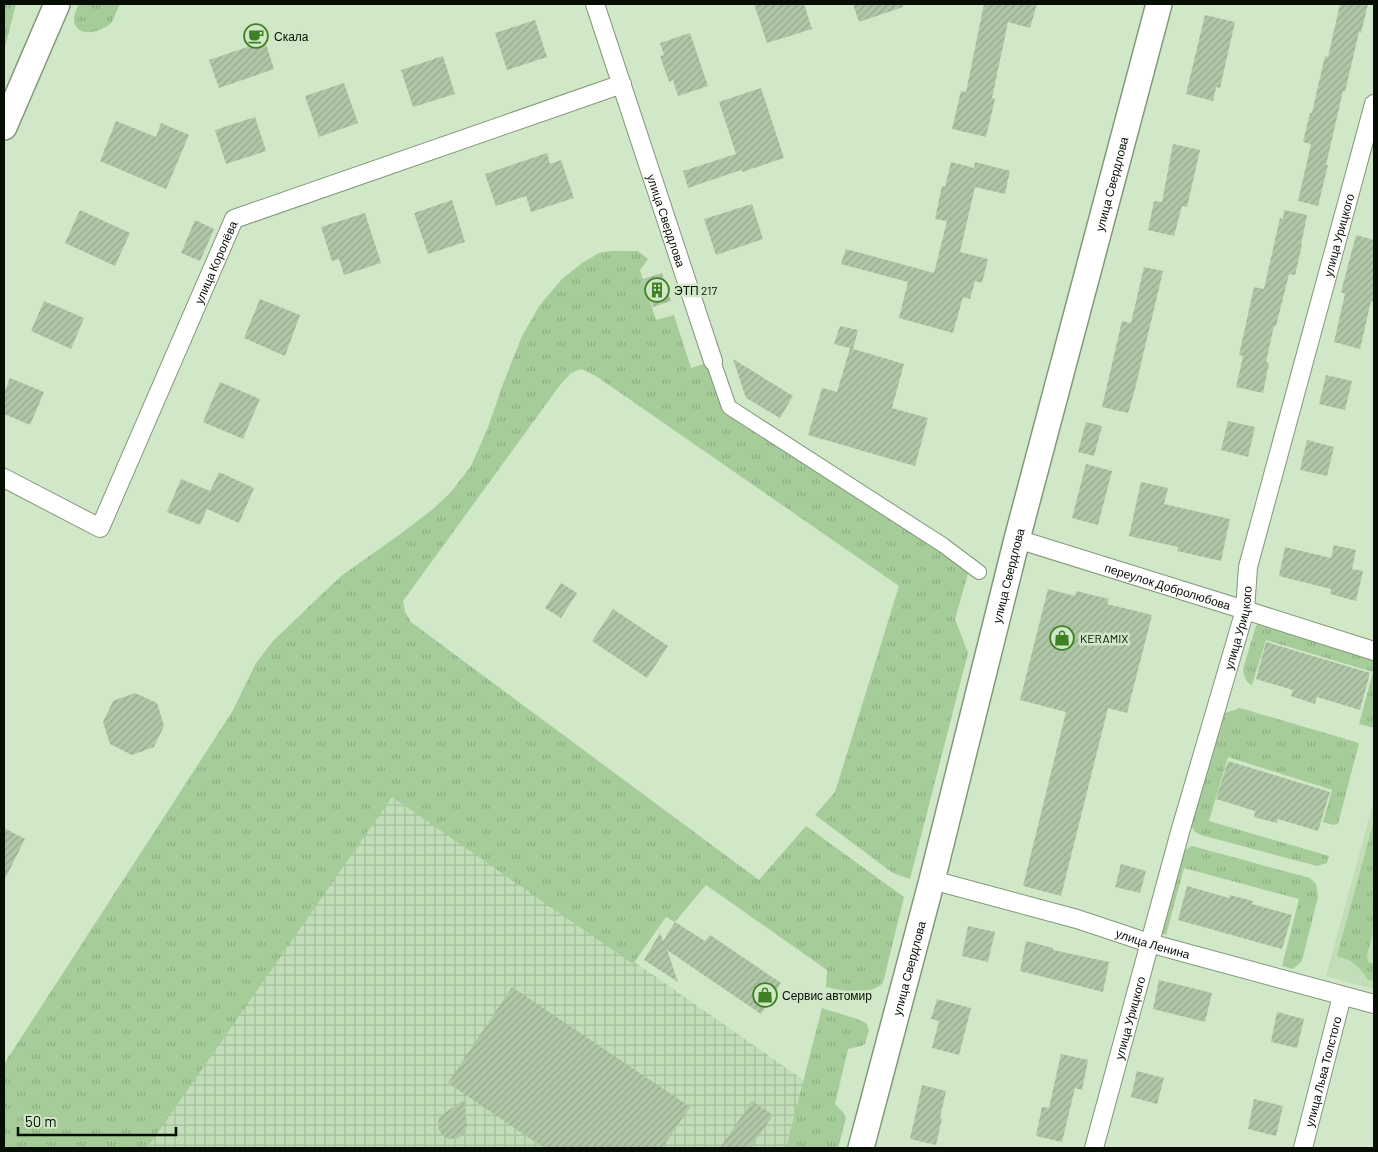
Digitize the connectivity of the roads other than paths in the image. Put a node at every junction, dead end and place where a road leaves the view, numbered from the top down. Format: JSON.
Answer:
{"nodes":[{"id":1,"x":58,"y":4,"type":"edge"},
{"id":2,"x":595,"y":4,"type":"edge"},
{"id":3,"x":1159,"y":4,"type":"edge"},
{"id":4,"x":622,"y":84,"type":"junction"},
{"id":5,"x":1374,"y":104,"type":"edge"},
{"id":6,"x":4,"y":127,"type":"edge"},
{"id":7,"x":713,"y":361,"type":"joint"},
{"id":8,"x":4,"y":478,"type":"edge"},
{"id":9,"x":1017,"y":539,"type":"junction"},
{"id":10,"x":979,"y":572,"type":"dead end"},
{"id":11,"x":1245,"y":610,"type":"junction"},
{"id":12,"x":1374,"y":651,"type":"edge"},
{"id":13,"x":932,"y":880,"type":"junction"},
{"id":14,"x":1149,"y":943,"type":"junction"},
{"id":15,"x":1342,"y":996,"type":"junction"},
{"id":16,"x":1374,"y":1004,"type":"edge"},
{"id":17,"x":860,"y":1148,"type":"edge"},
{"id":18,"x":1094,"y":1148,"type":"edge"},
{"id":19,"x":1303,"y":1148,"type":"edge"}],
"edges":[{"from":1,"to":6,"type":"main road"},
{"from":2,"to":4,"type":"street","name":"улица Свердлова"},
{"from":3,"to":9,"type":"main road","name":"улица Свердлова"},
{"from":4,"to":7,"type":"street","name":"улица Свердлова"},
{"from":4,"to":8,"type":"street","name":"улица Королёва"},
{"from":5,"to":11,"type":"street","name":"улица Урицкого"},
{"from":7,"to":10,"type":"street","name":"улица Свердлова"},
{"from":9,"to":11,"type":"street","name":"переулок Добролюбова"},
{"from":9,"to":13,"type":"main road","name":"улица Свердлова"},
{"from":11,"to":12,"type":"street","name":"переулок Добролюбова"},
{"from":11,"to":14,"type":"street","name":"улица Урицкого"},
{"from":13,"to":14,"type":"street","name":"улица Ленина"},
{"from":13,"to":17,"type":"main road","name":"улица Свердлова"},
{"from":14,"to":15,"type":"street","name":"улица Ленина"},
{"from":14,"to":18,"type":"street","name":"улица Урицкого"},
{"from":15,"to":16,"type":"street","name":"улица Ленина"},
{"from":15,"to":19,"type":"street","name":"улица Льва Толстого"}]}
